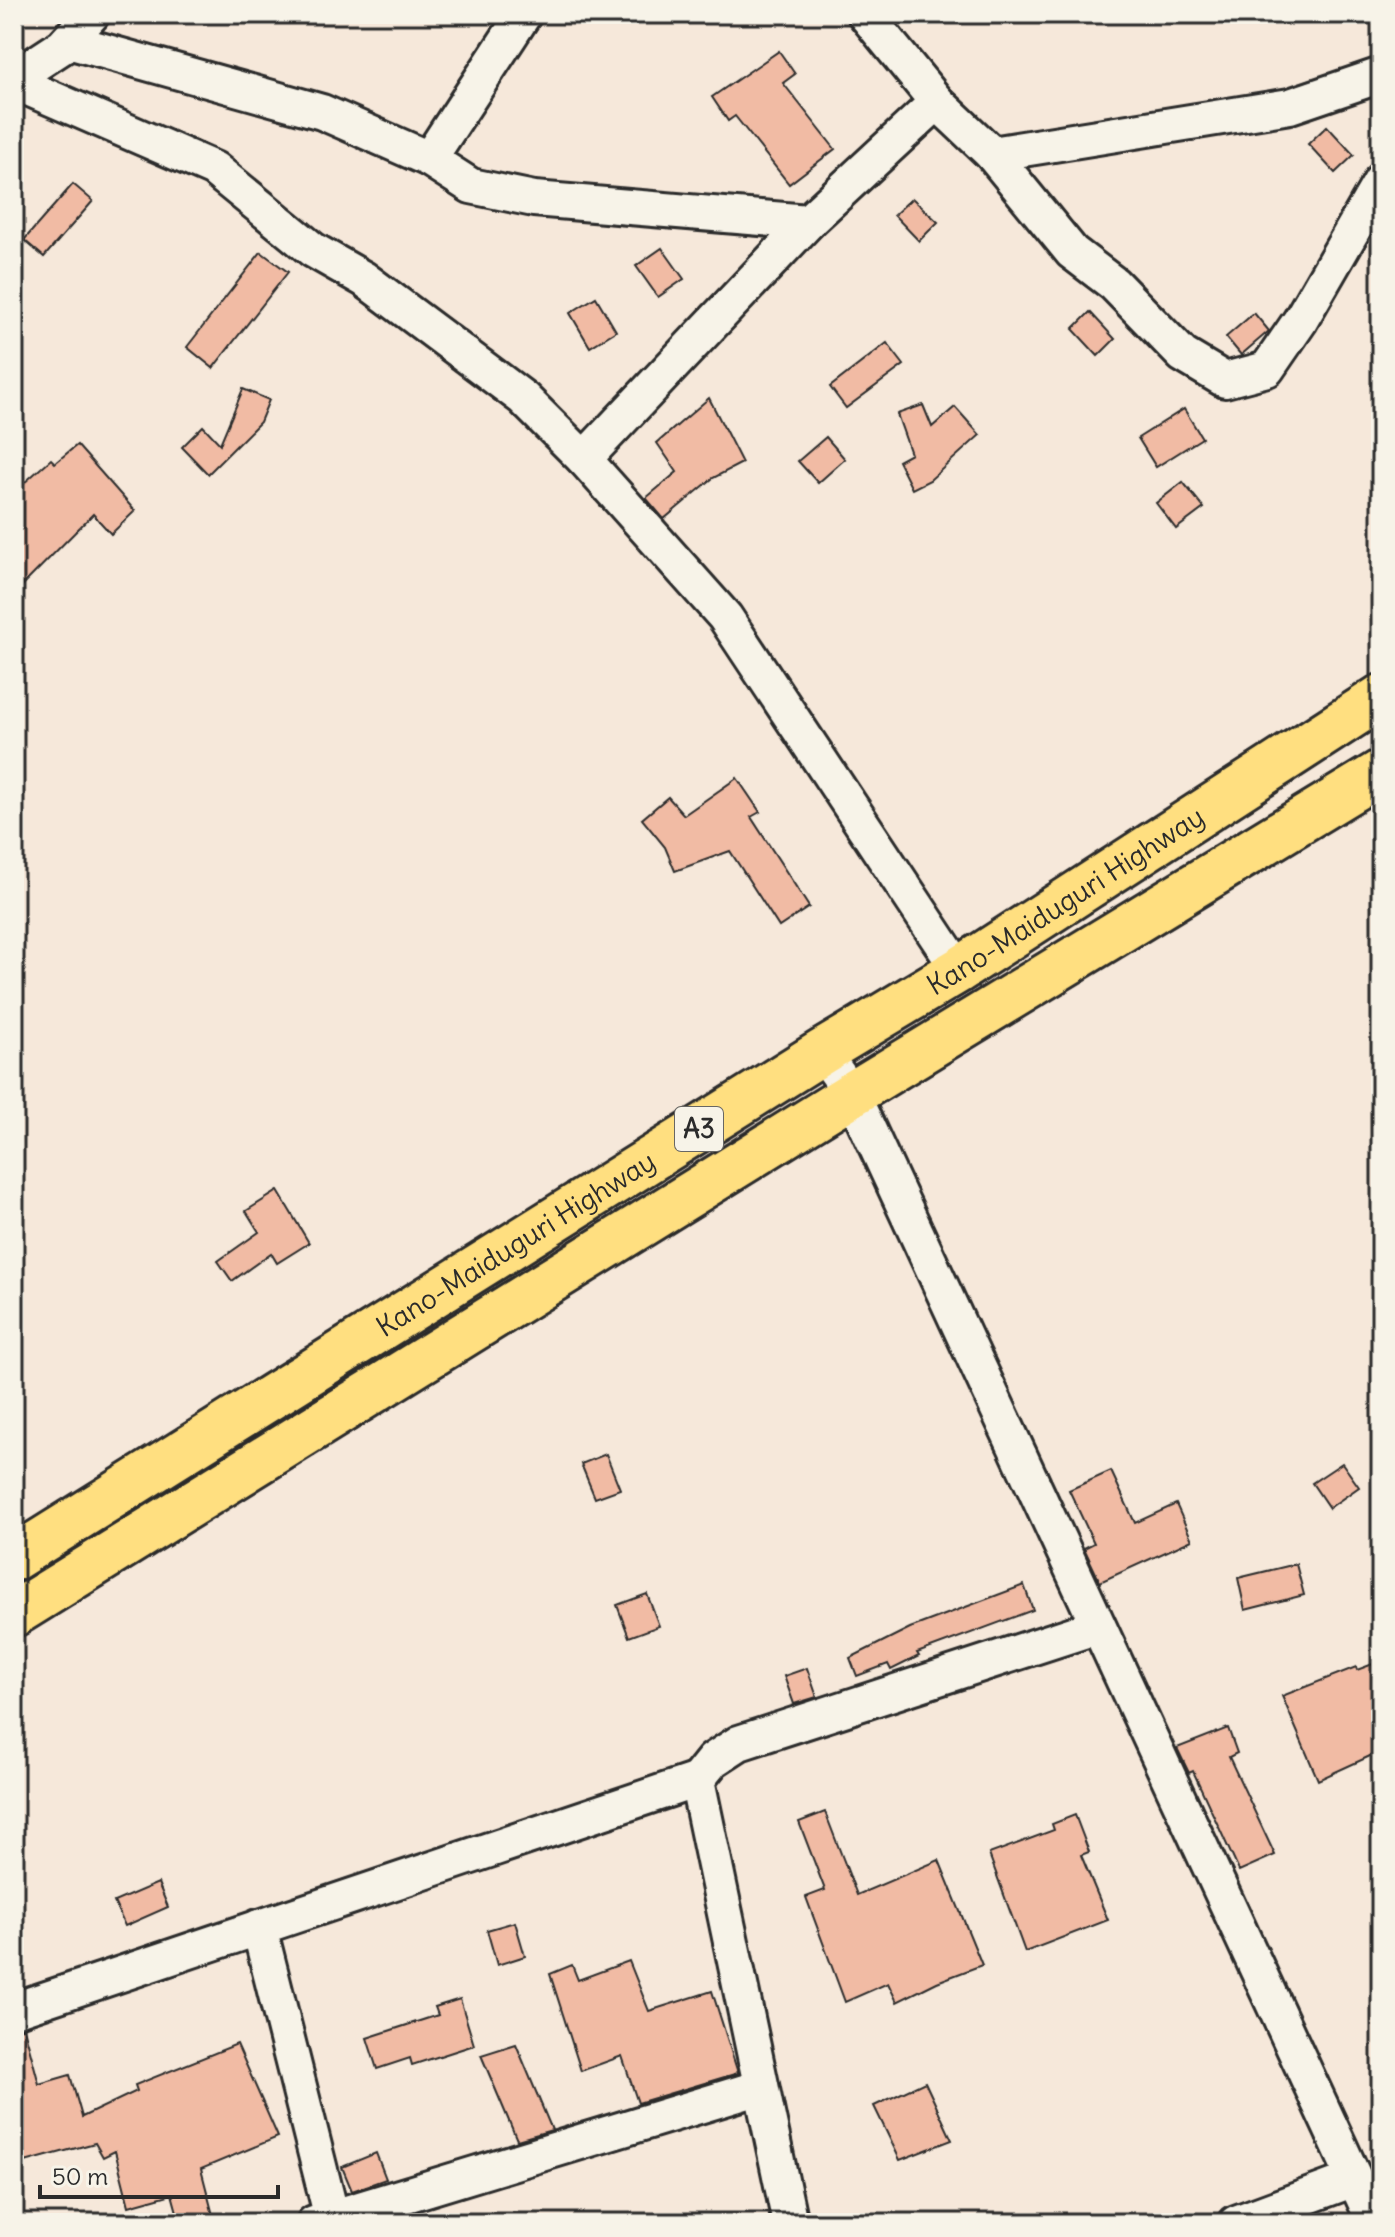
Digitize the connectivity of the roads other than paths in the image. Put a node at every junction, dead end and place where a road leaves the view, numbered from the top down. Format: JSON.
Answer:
{"nodes":[{"id":1,"x":92,"y":14,"type":"edge"},
{"id":2,"x":524,"y":14,"type":"edge"},
{"id":3,"x":865,"y":14,"type":"edge"},
{"id":4,"x":68,"y":41,"type":"junction"},
{"id":5,"x":1381,"y":75,"type":"edge"},
{"id":6,"x":14,"y":80,"type":"edge"},
{"id":7,"x":937,"y":102,"type":"junction"},
{"id":8,"x":992,"y":154,"type":"junction"},
{"id":9,"x":429,"y":159,"type":"junction"},
{"id":10,"x":1381,"y":181,"type":"edge"},
{"id":11,"x":808,"y":222,"type":"junction"},
{"id":12,"x":584,"y":459,"type":"junction"},
{"id":13,"x":1381,"y":697,"type":"edge"},
{"id":14,"x":1381,"y":772,"type":"edge"},
{"id":15,"x":959,"y":970,"type":"junction"},
{"id":16,"x":822,"y":1052,"type":"junction"},
{"id":17,"x":852,"y":1094,"type":"junction"},
{"id":18,"x":14,"y":1558,"type":"edge"},
{"id":19,"x":14,"y":1614,"type":"edge"},
{"id":20,"x":1098,"y":1626,"type":"junction"},
{"id":21,"x":697,"y":1780,"type":"junction"},
{"id":22,"x":259,"y":1927,"type":"junction"},
{"id":23,"x":14,"y":2010,"type":"edge"},
{"id":24,"x":761,"y":2087,"type":"junction"},
{"id":25,"x":1354,"y":2179,"type":"junction"},
{"id":26,"x":323,"y":2220,"type":"edge"},
{"id":27,"x":790,"y":2223,"type":"edge"},
{"id":28,"x":1236,"y":2223,"type":"edge"},
{"id":29,"x":1375,"y":2223,"type":"edge"}],
"edges":[{"from":1,"to":4,"type":"street"},
{"from":2,"to":9,"type":"street"},
{"from":3,"to":7,"type":"street"},
{"from":4,"to":6,"type":"street"},
{"from":4,"to":9,"type":"street"},
{"from":5,"to":8,"type":"street"},
{"from":6,"to":12,"type":"street"},
{"from":7,"to":8,"type":"street"},
{"from":7,"to":11,"type":"street"},
{"from":8,"to":10,"type":"street"},
{"from":9,"to":11,"type":"street"},
{"from":11,"to":12,"type":"street"},
{"from":12,"to":15,"type":"street"},
{"from":13,"to":15,"type":"highway","name":"Kano-Maiduguri Highway","number":"A3"},
{"from":14,"to":17,"type":"highway","name":"Kano-Maiduguri Highway","number":"A3"},
{"from":15,"to":16,"type":"highway","name":"Kano-Maiduguri Highway","number":"A3"},
{"from":16,"to":17,"type":"street"},
{"from":16,"to":18,"type":"highway","name":"Kano-Maiduguri Highway","number":"A3"},
{"from":17,"to":19,"type":"highway","name":"Kano-Maiduguri Highway","number":"A3"},
{"from":17,"to":20,"type":"street"},
{"from":20,"to":21,"type":"street"},
{"from":20,"to":25,"type":"street"},
{"from":21,"to":22,"type":"street"},
{"from":21,"to":24,"type":"street"},
{"from":22,"to":23,"type":"street"},
{"from":22,"to":26,"type":"street"},
{"from":24,"to":26,"type":"street"},
{"from":24,"to":27,"type":"street"},
{"from":25,"to":28,"type":"street"},
{"from":25,"to":29,"type":"street"}]}
